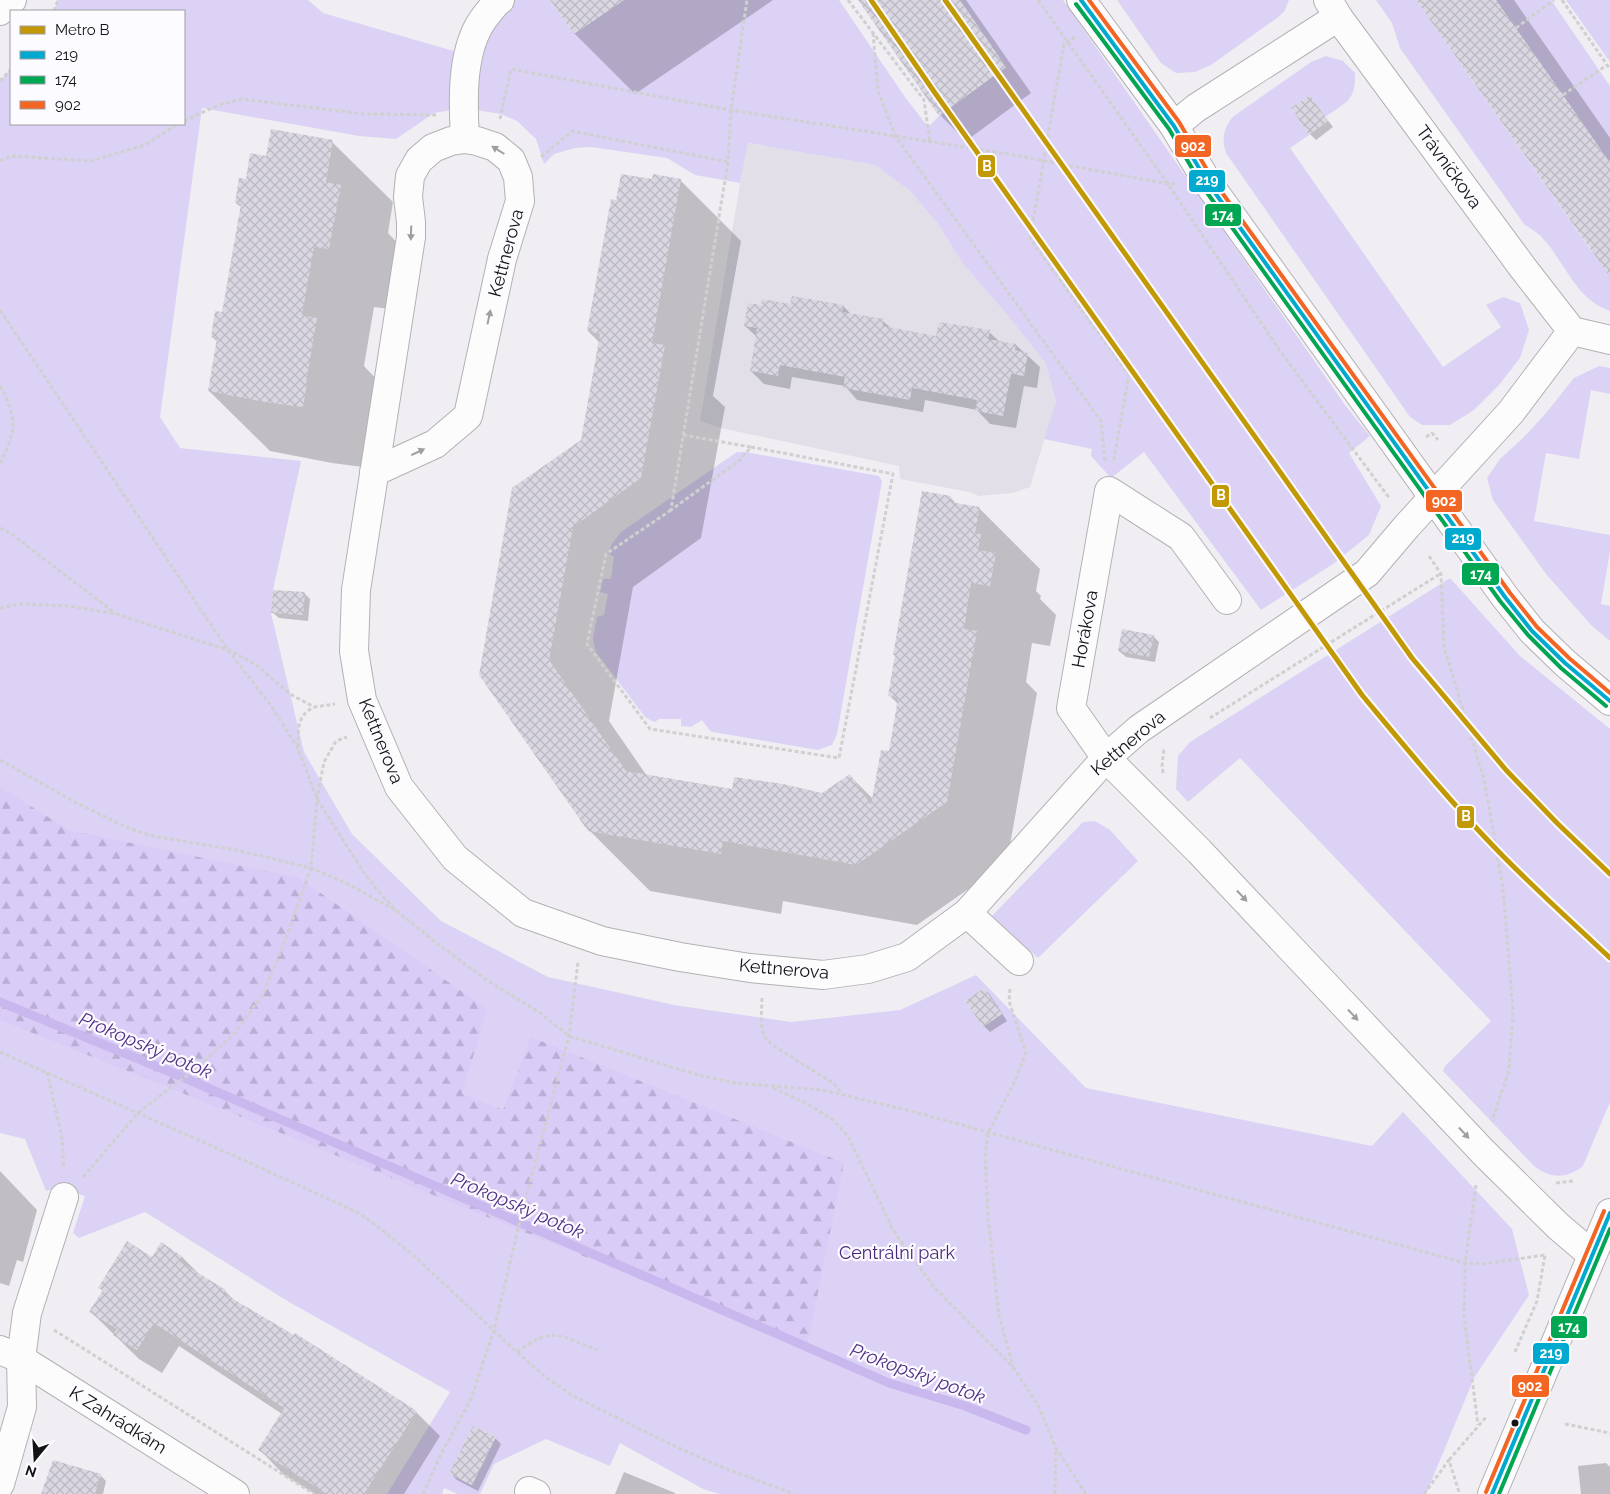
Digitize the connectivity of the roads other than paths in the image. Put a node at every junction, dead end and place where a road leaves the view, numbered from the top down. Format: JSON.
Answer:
{"nodes":[{"id":1,"x":12,"y":0,"type":"edge"},
{"id":2,"x":500,"y":0,"type":"edge"},
{"id":3,"x":1081,"y":0,"type":"edge"},
{"id":4,"x":1333,"y":8,"type":"edge"},
{"id":5,"x":0,"y":11,"type":"edge"},
{"id":6,"x":1174,"y":126,"type":"junction"},
{"id":7,"x":464,"y":127,"type":"junction"},
{"id":8,"x":1572,"y":331,"type":"junction"},
{"id":9,"x":1610,"y":340,"type":"edge"},
{"id":10,"x":374,"y":472,"type":"junction"},
{"id":11,"x":1434,"y":496,"type":"junction"},
{"id":12,"x":1227,"y":600,"type":"dead end"},
{"id":13,"x":1610,"y":701,"type":"edge"},
{"id":14,"x":1106,"y":758,"type":"junction"},
{"id":15,"x":967,"y":913,"type":"junction"},
{"id":16,"x":1019,"y":961,"type":"road end"},
{"id":17,"x":64,"y":1197,"type":"road end"},
{"id":18,"x":1610,"y":1213,"type":"edge"},
{"id":19,"x":1592,"y":1255,"type":"junction"},
{"id":20,"x":11,"y":1354,"type":"edge"},
{"id":21,"x":0,"y":1484,"type":"edge"},
{"id":22,"x":235,"y":1494,"type":"edge"},
{"id":23,"x":1492,"y":1494,"type":"edge"}],
"edges":[{"from":1,"to":5,"type":"street"},
{"from":2,"to":7,"type":"street"},
{"from":3,"to":6,"type":"street"},
{"from":4,"to":6,"type":"street"},
{"from":4,"to":8,"type":"street","name":"Trávníčkova"},
{"from":6,"to":11,"type":"street"},
{"from":7,"to":10,"type":"street","name":"Kettnerova","one_way":true},
{"from":10,"to":7,"type":"street","name":"Kettnerova","one_way":true},
{"from":8,"to":9,"type":"street"},
{"from":8,"to":11,"type":"street"},
{"from":10,"to":15,"type":"street","name":"Kettnerova"},
{"from":11,"to":13,"type":"street"},
{"from":11,"to":14,"type":"street","name":"Kettnerova"},
{"from":12,"to":14,"type":"street","name":"Horákova"},
{"from":14,"to":15,"type":"street","name":"Kettnerova"},
{"from":14,"to":19,"type":"street","name":"Horákova","one_way":true},
{"from":15,"to":16,"type":"street"},
{"from":17,"to":20,"type":"street"},
{"from":18,"to":19,"type":"street"},
{"from":19,"to":23,"type":"street"},
{"from":20,"to":21,"type":"street"},
{"from":20,"to":22,"type":"street","name":"K Zahrádkám"}]}
